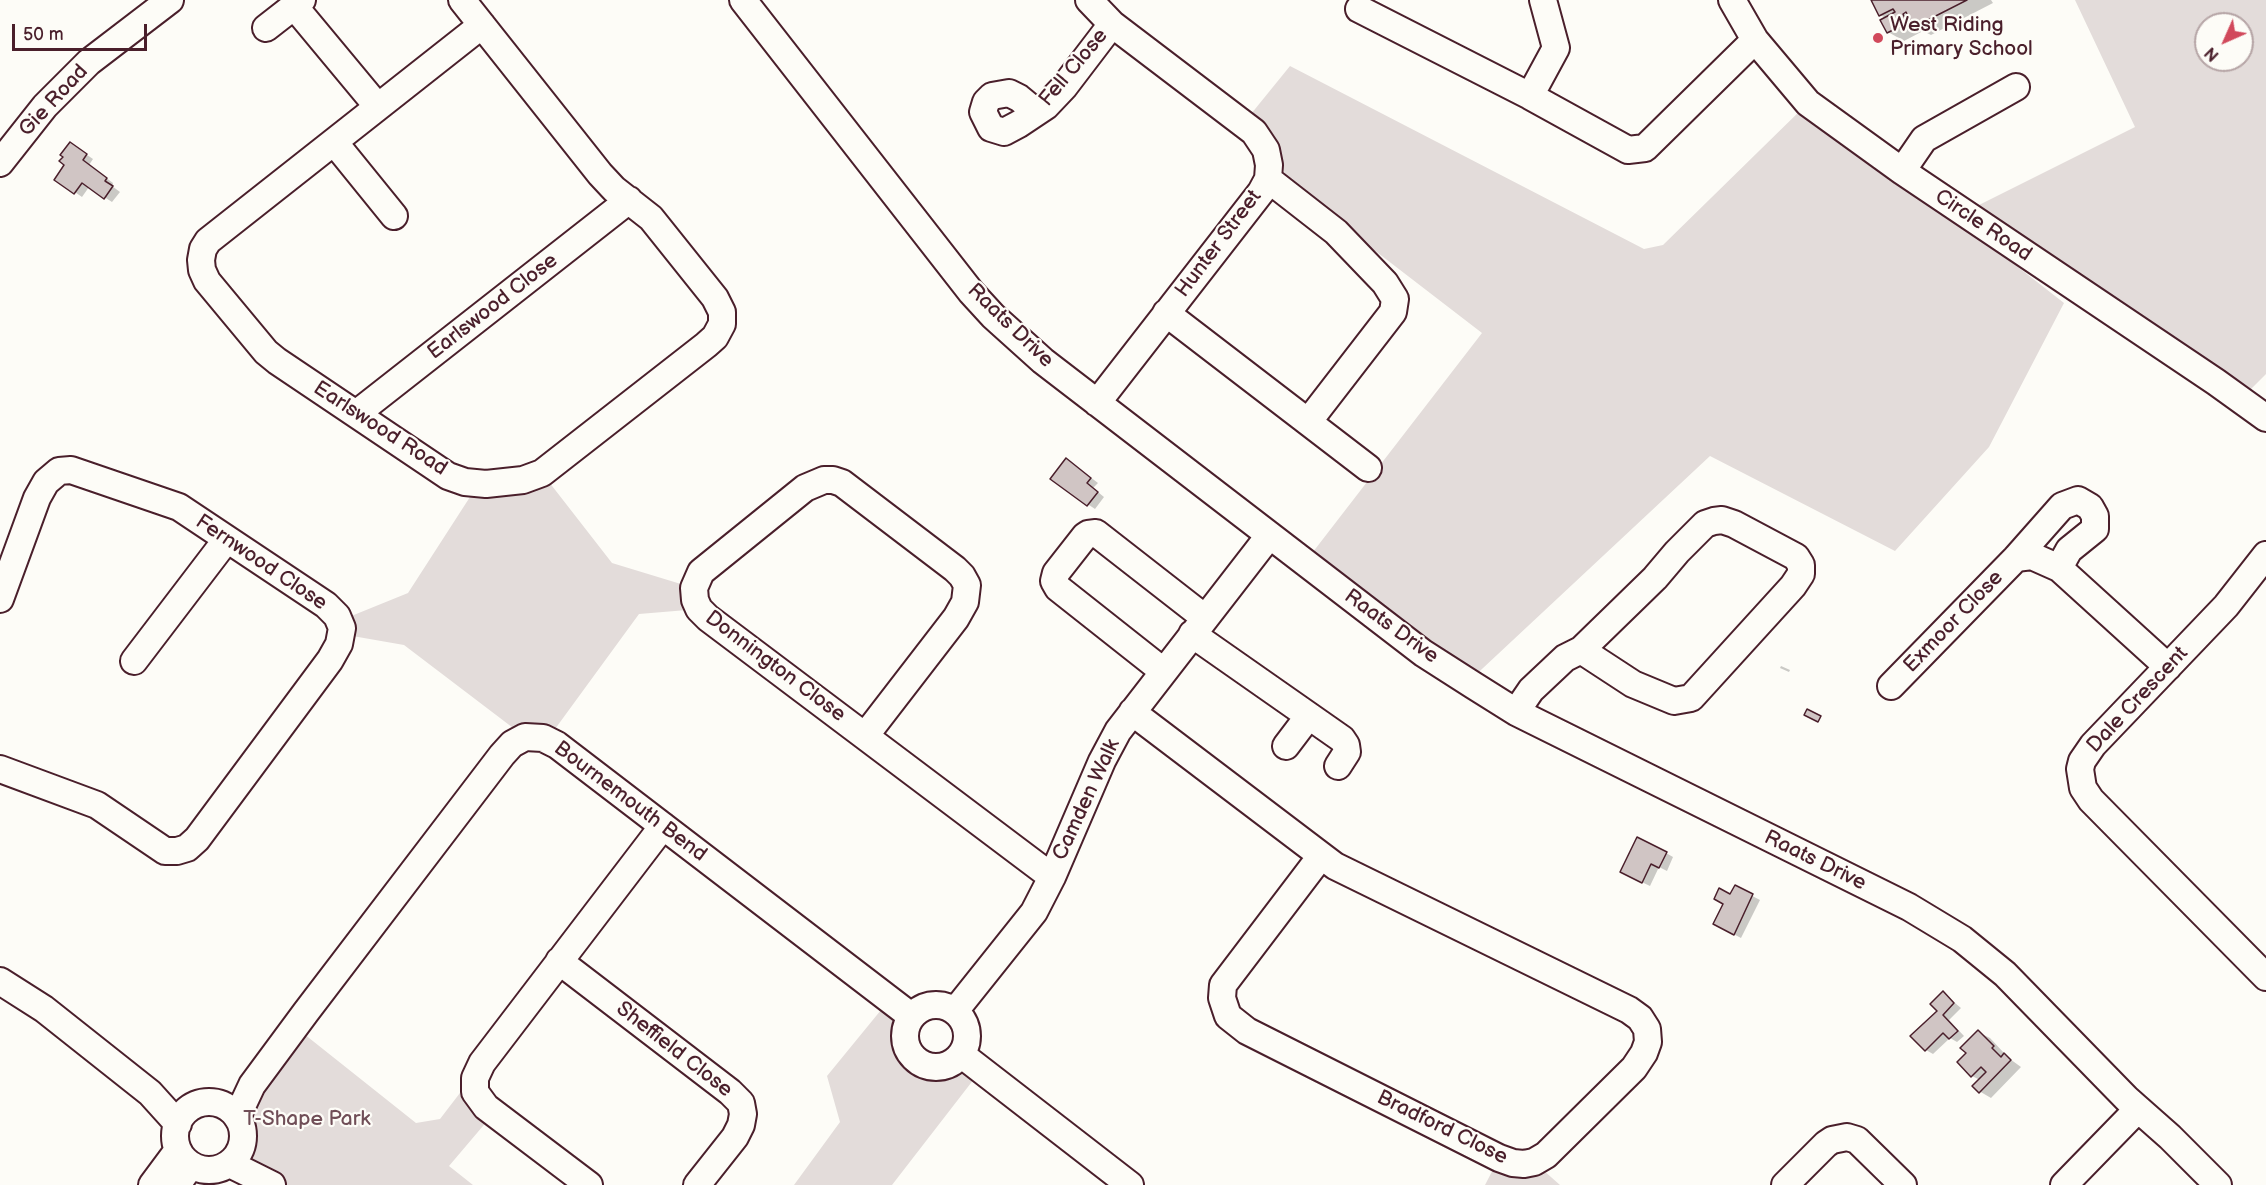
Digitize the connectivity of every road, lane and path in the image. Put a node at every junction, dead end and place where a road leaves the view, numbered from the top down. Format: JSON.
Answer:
{"nodes":[{"id":1,"x":170,"y":0,"type":"edge"},
{"id":2,"x":462,"y":0,"type":"edge"},
{"id":3,"x":743,"y":0,"type":"edge"},
{"id":4,"x":1089,"y":0,"type":"edge"},
{"id":5,"x":1543,"y":0,"type":"edge"},
{"id":6,"x":1732,"y":0,"type":"edge"},
{"id":7,"x":298,"y":3,"type":"edge"},
{"id":8,"x":1359,"y":9,"type":"dead end"},
{"id":9,"x":1112,"y":24,"type":"junction"},
{"id":10,"x":482,"y":25,"type":"junction"},
{"id":11,"x":266,"y":28,"type":"dead end"},
{"id":12,"x":1755,"y":40,"type":"junction"},
{"id":13,"x":2016,"y":87,"type":"dead end"},
{"id":14,"x":1530,"y":96,"type":"junction"},
{"id":15,"x":378,"y":107,"type":"junction"},
{"id":16,"x":1036,"y":112,"type":"dead end"},
{"id":17,"x":334,"y":142,"type":"junction"},
{"id":18,"x":0,"y":163,"type":"edge"},
{"id":19,"x":1902,"y":171,"type":"junction"},
{"id":20,"x":1268,"y":178,"type":"junction"},
{"id":21,"x":629,"y":200,"type":"junction"},
{"id":22,"x":394,"y":216,"type":"dead end"},
{"id":23,"x":1166,"y":313,"type":"junction"},
{"id":24,"x":1097,"y":404,"type":"junction"},
{"id":25,"x":356,"y":414,"type":"junction"},
{"id":26,"x":2266,"y":418,"type":"edge"},
{"id":27,"x":1308,"y":422,"type":"junction"},
{"id":28,"x":1368,"y":468,"type":"dead end"},
{"id":29,"x":1269,"y":536,"type":"junction"},
{"id":30,"x":227,"y":539,"type":"junction"},
{"id":31,"x":2266,"y":555,"type":"edge"},
{"id":32,"x":2016,"y":558,"type":"junction"},
{"id":33,"x":2058,"y":568,"type":"junction"},
{"id":34,"x":0,"y":599,"type":"edge"},
{"id":35,"x":1199,"y":626,"type":"junction"},
{"id":36,"x":1581,"y":650,"type":"junction"},
{"id":37,"x":134,"y":661,"type":"dead end"},
{"id":38,"x":2168,"y":667,"type":"junction"},
{"id":39,"x":1163,"y":671,"type":"junction"},
{"id":40,"x":1891,"y":686,"type":"dead end"},
{"id":41,"x":1132,"y":712,"type":"junction"},
{"id":42,"x":1516,"y":712,"type":"junction"},
{"id":43,"x":1308,"y":717,"type":"junction"},
{"id":44,"x":865,"y":736,"type":"junction"},
{"id":45,"x":1286,"y":746,"type":"dead end"},
{"id":46,"x":1338,"y":766,"type":"dead end"},
{"id":47,"x":0,"y":769,"type":"edge"},
{"id":48,"x":663,"y":826,"type":"junction"},
{"id":49,"x":1321,"y":856,"type":"junction"},
{"id":50,"x":1052,"y":877,"type":"junction"},
{"id":51,"x":559,"y":961,"type":"junction"},
{"id":52,"x":2266,"y":976,"type":"edge"},
{"id":53,"x":0,"y":981,"type":"edge"},
{"id":54,"x":955,"y":1011,"type":"junction"},
{"id":55,"x":911,"y":1016,"type":"junction"},
{"id":56,"x":962,"y":1055,"type":"junction"},
{"id":57,"x":229,"y":1110,"type":"junction"},
{"id":58,"x":2142,"y":1113,"type":"junction"},
{"id":59,"x":184,"y":1115,"type":"junction"},
{"id":60,"x":236,"y":1156,"type":"junction"},
{"id":61,"x":182,"y":1166,"type":"edge"},
{"id":62,"x":271,"y":1184,"type":"edge"},
{"id":63,"x":152,"y":1185,"type":"edge"},
{"id":64,"x":589,"y":1185,"type":"edge"},
{"id":65,"x":697,"y":1185,"type":"edge"},
{"id":66,"x":1130,"y":1185,"type":"edge"},
{"id":67,"x":1785,"y":1185,"type":"edge"},
{"id":68,"x":1903,"y":1185,"type":"edge"},
{"id":69,"x":2064,"y":1185,"type":"edge"},
{"id":70,"x":2200,"y":1185,"type":"edge"},
{"id":71,"x":2218,"y":1185,"type":"edge"}],
"edges":[{"from":1,"to":18,"type":"street","name":"Gie Road"},
{"from":2,"to":10,"type":"street","name":"Earlswood Road"},
{"from":3,"to":24,"type":"street","name":"Raats Drive"},
{"from":4,"to":9,"type":"street","name":"Hunter Street"},
{"from":5,"to":14,"type":"street"},
{"from":6,"to":12,"type":"street","name":"Circle Road"},
{"from":7,"to":11,"type":"street"},
{"from":7,"to":15,"type":"street"},
{"from":8,"to":14,"type":"street"},
{"from":9,"to":16,"type":"street","name":"Fell Close"},
{"from":9,"to":20,"type":"street","name":"Hunter Street"},
{"from":10,"to":15,"type":"street","name":"Earlswood Road"},
{"from":10,"to":21,"type":"street","name":"Earlswood Road"},
{"from":12,"to":14,"type":"street"},
{"from":12,"to":19,"type":"street","name":"Circle Road"},
{"from":13,"to":19,"type":"street"},
{"from":15,"to":17,"type":"street","name":"Earlswood Road"},
{"from":17,"to":22,"type":"street"},
{"from":17,"to":25,"type":"street","name":"Earlswood Road"},
{"from":19,"to":26,"type":"street","name":"Circle Road"},
{"from":20,"to":23,"type":"street","name":"Hunter Street"},
{"from":20,"to":27,"type":"street"},
{"from":21,"to":25,"type":"street","name":"Earlswood Close"},
{"from":21,"to":25,"type":"street","name":"Earlswood Road"},
{"from":23,"to":24,"type":"street","name":"Hunter Street"},
{"from":23,"to":27,"type":"street"},
{"from":24,"to":29,"type":"street","name":"Raats Drive"},
{"from":27,"to":28,"type":"street"},
{"from":29,"to":35,"type":"street","name":"Camden Walk"},
{"from":29,"to":42,"type":"street","name":"Raats Drive"},
{"from":30,"to":34,"type":"street","name":"Fernwood Close"},
{"from":30,"to":37,"type":"street"},
{"from":30,"to":47,"type":"street","name":"Fernwood Close"},
{"from":31,"to":38,"type":"street","name":"Dale Crescent"},
{"from":32,"to":33,"type":"street","name":"Exmoor Close"},
{"from":32,"to":33,"type":"street","name":"Exmoor Close"},
{"from":32,"to":40,"type":"street","name":"Exmoor Close"},
{"from":33,"to":38,"type":"street","name":"Exmoor Close"},
{"from":35,"to":39,"type":"street","name":"Camden Walk"},
{"from":35,"to":39,"type":"street"},
{"from":35,"to":43,"type":"street"},
{"from":36,"to":36,"type":"street"},
{"from":36,"to":42,"type":"street"},
{"from":38,"to":52,"type":"street","name":"Dale Crescent"},
{"from":39,"to":41,"type":"street","name":"Camden Walk"},
{"from":41,"to":49,"type":"street","name":"Bradford Close"},
{"from":41,"to":50,"type":"street","name":"Camden Walk"},
{"from":42,"to":58,"type":"street","name":"Raats Drive"},
{"from":43,"to":45,"type":"street"},
{"from":43,"to":46,"type":"street"},
{"from":44,"to":44,"type":"street","name":"Donnington Close"},
{"from":44,"to":50,"type":"street","name":"Donnington Close"},
{"from":48,"to":51,"type":"street"},
{"from":48,"to":55,"type":"street","name":"Bournemouth Bend"},
{"from":48,"to":57,"type":"street","name":"Bournemouth Bend"},
{"from":49,"to":49,"type":"street","name":"Bradford Close"},
{"from":50,"to":54,"type":"street","name":"Camden Walk"},
{"from":51,"to":64,"type":"street"},
{"from":51,"to":65,"type":"street","name":"Sheffield Close"},
{"from":53,"to":59,"type":"street"},
{"from":54,"to":55,"type":"street"},
{"from":54,"to":56,"type":"street"},
{"from":55,"to":56,"type":"street"},
{"from":56,"to":66,"type":"street"},
{"from":57,"to":59,"type":"street"},
{"from":57,"to":60,"type":"street"},
{"from":58,"to":69,"type":"street"},
{"from":58,"to":70,"type":"street","name":"Raats Drive"},
{"from":58,"to":71,"type":"street","name":"Raats Drive"},
{"from":59,"to":61,"type":"street"},
{"from":60,"to":61,"type":"street"},
{"from":60,"to":62,"type":"street"},
{"from":61,"to":63,"type":"street"},
{"from":67,"to":68,"type":"street"}]}
